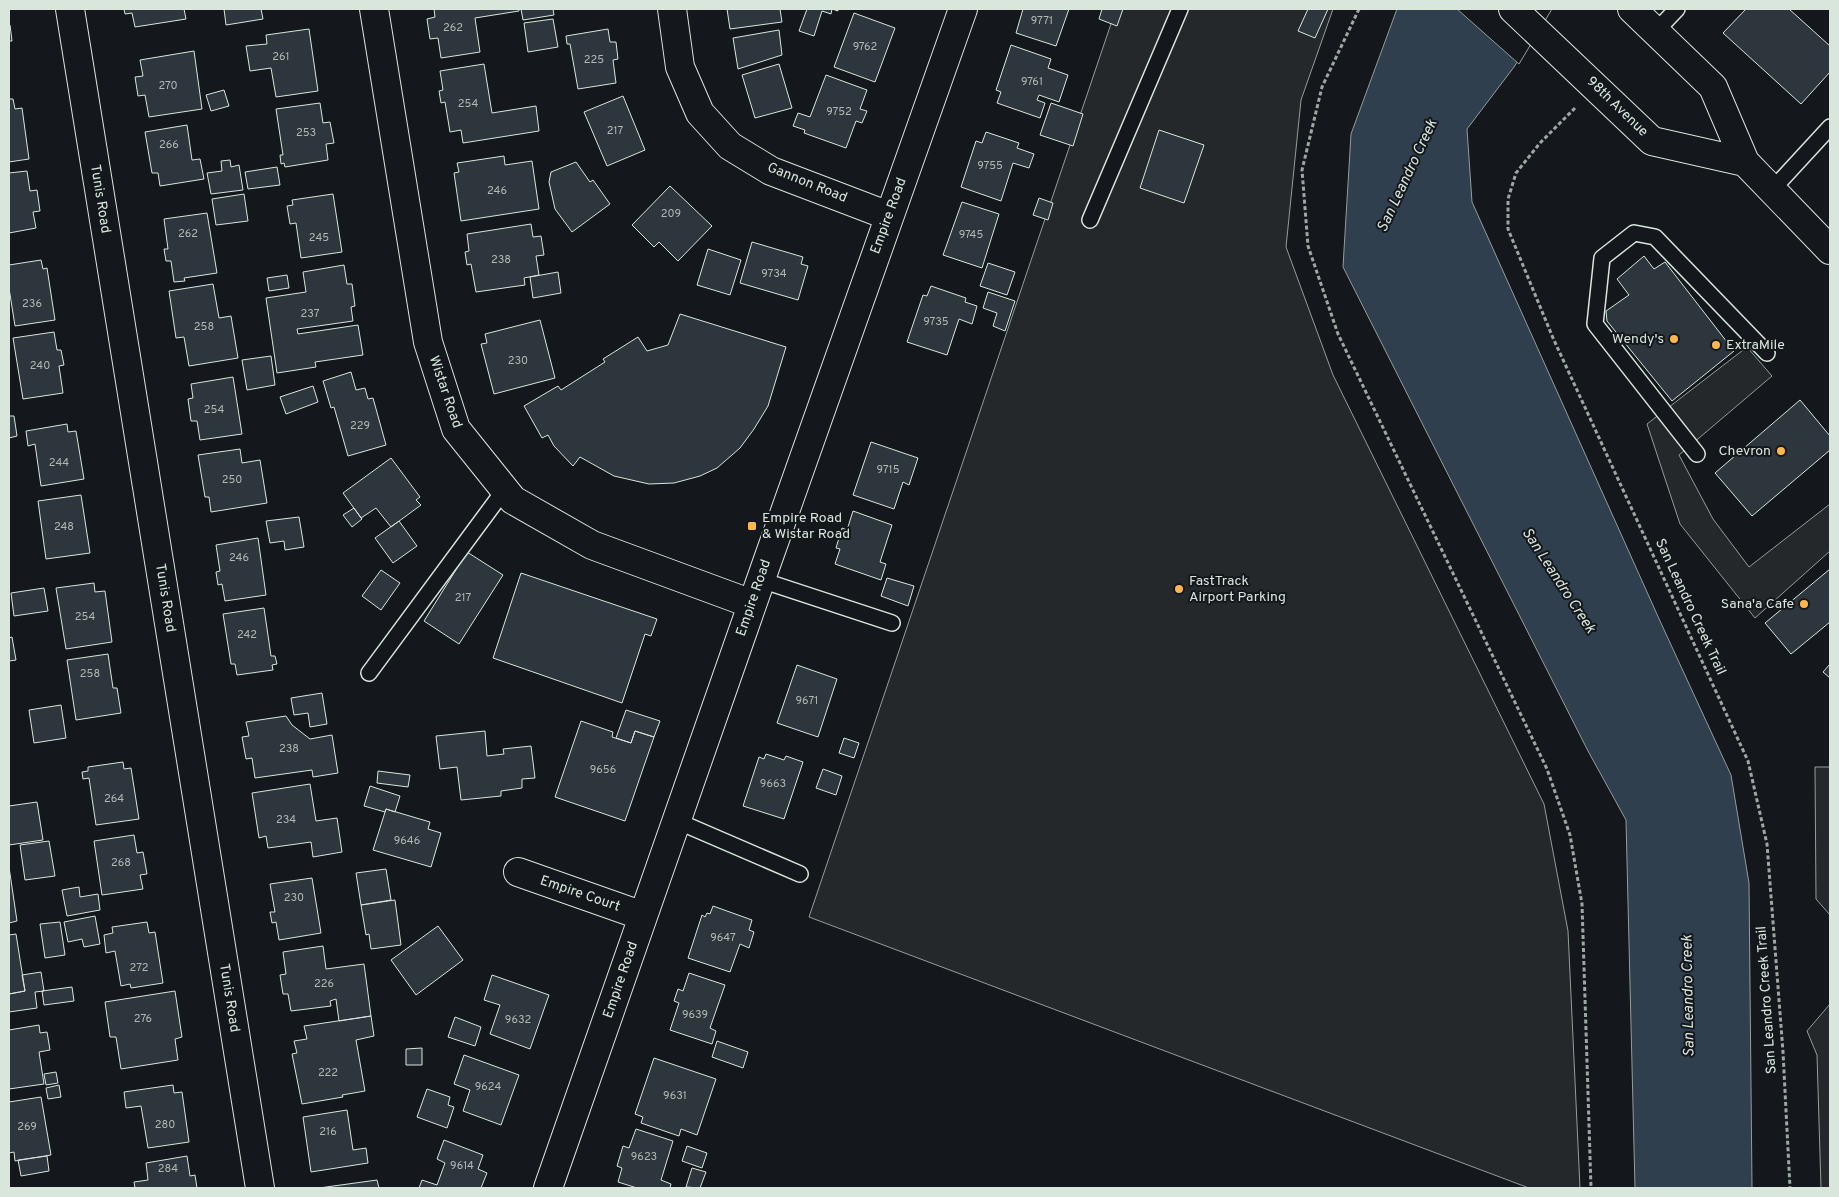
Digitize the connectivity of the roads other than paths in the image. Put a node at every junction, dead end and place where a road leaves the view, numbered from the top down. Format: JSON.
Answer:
{"nodes":[{"id":1,"x":70,"y":9,"type":"edge"},
{"id":2,"x":374,"y":9,"type":"edge"},
{"id":3,"x":672,"y":9,"type":"edge"},
{"id":4,"x":963,"y":9,"type":"edge"},
{"id":5,"x":1180,"y":9,"type":"edge"},
{"id":6,"x":1513,"y":9,"type":"edge"},
{"id":7,"x":1632,"y":9,"type":"edge"},
{"id":8,"x":1677,"y":9,"type":"edge"},
{"id":9,"x":1656,"y":31,"type":"junction"},
{"id":10,"x":1830,"y":127,"type":"edge"},
{"id":11,"x":1745,"y":162,"type":"junction"},
{"id":12,"x":1772,"y":190,"type":"junction"},
{"id":13,"x":889,"y":216,"type":"junction"},
{"id":14,"x":1090,"y":220,"type":"dead end"},
{"id":15,"x":1830,"y":250,"type":"edge"},
{"id":16,"x":1767,"y":353,"type":"dead end"},
{"id":17,"x":1697,"y":454,"type":"dead end"},
{"id":18,"x":504,"y":489,"type":"junction"},
{"id":19,"x":756,"y":592,"type":"junction"},
{"id":20,"x":892,"y":623,"type":"dead end"},
{"id":21,"x":369,"y":673,"type":"dead end"},
{"id":22,"x":676,"y":821,"type":"junction"},
{"id":23,"x":518,"y":872,"type":"dead end"},
{"id":24,"x":800,"y":874,"type":"dead end"},
{"id":25,"x":643,"y":916,"type":"junction"},
{"id":26,"x":260,"y":1188,"type":"edge"},
{"id":27,"x":548,"y":1188,"type":"edge"}],
"edges":[{"from":1,"to":26,"type":"street","name":"Tunis Road"},
{"from":2,"to":18,"type":"street","name":"Wistar Road"},
{"from":3,"to":13,"type":"street","name":"Gannon Road"},
{"from":4,"to":13,"type":"street","name":"Empire Road"},
{"from":5,"to":14,"type":"lane"},
{"from":6,"to":11,"type":"street","name":"98th Avenue"},
{"from":7,"to":9,"type":"street"},
{"from":8,"to":9,"type":"lane"},
{"from":9,"to":11,"type":"street"},
{"from":10,"to":12,"type":"lane"},
{"from":11,"to":12,"type":"street"},
{"from":12,"to":15,"type":"street"},
{"from":13,"to":19,"type":"street","name":"Empire Road"},
{"from":16,"to":17,"type":"lane"},
{"from":18,"to":19,"type":"street","name":"Wistar Road"},
{"from":18,"to":21,"type":"lane"},
{"from":19,"to":20,"type":"lane"},
{"from":19,"to":22,"type":"street","name":"Empire Road"},
{"from":22,"to":24,"type":"lane"},
{"from":22,"to":25,"type":"street","name":"Empire Road"},
{"from":23,"to":25,"type":"street","name":"Empire Court"},
{"from":25,"to":27,"type":"street","name":"Empire Road"}]}
